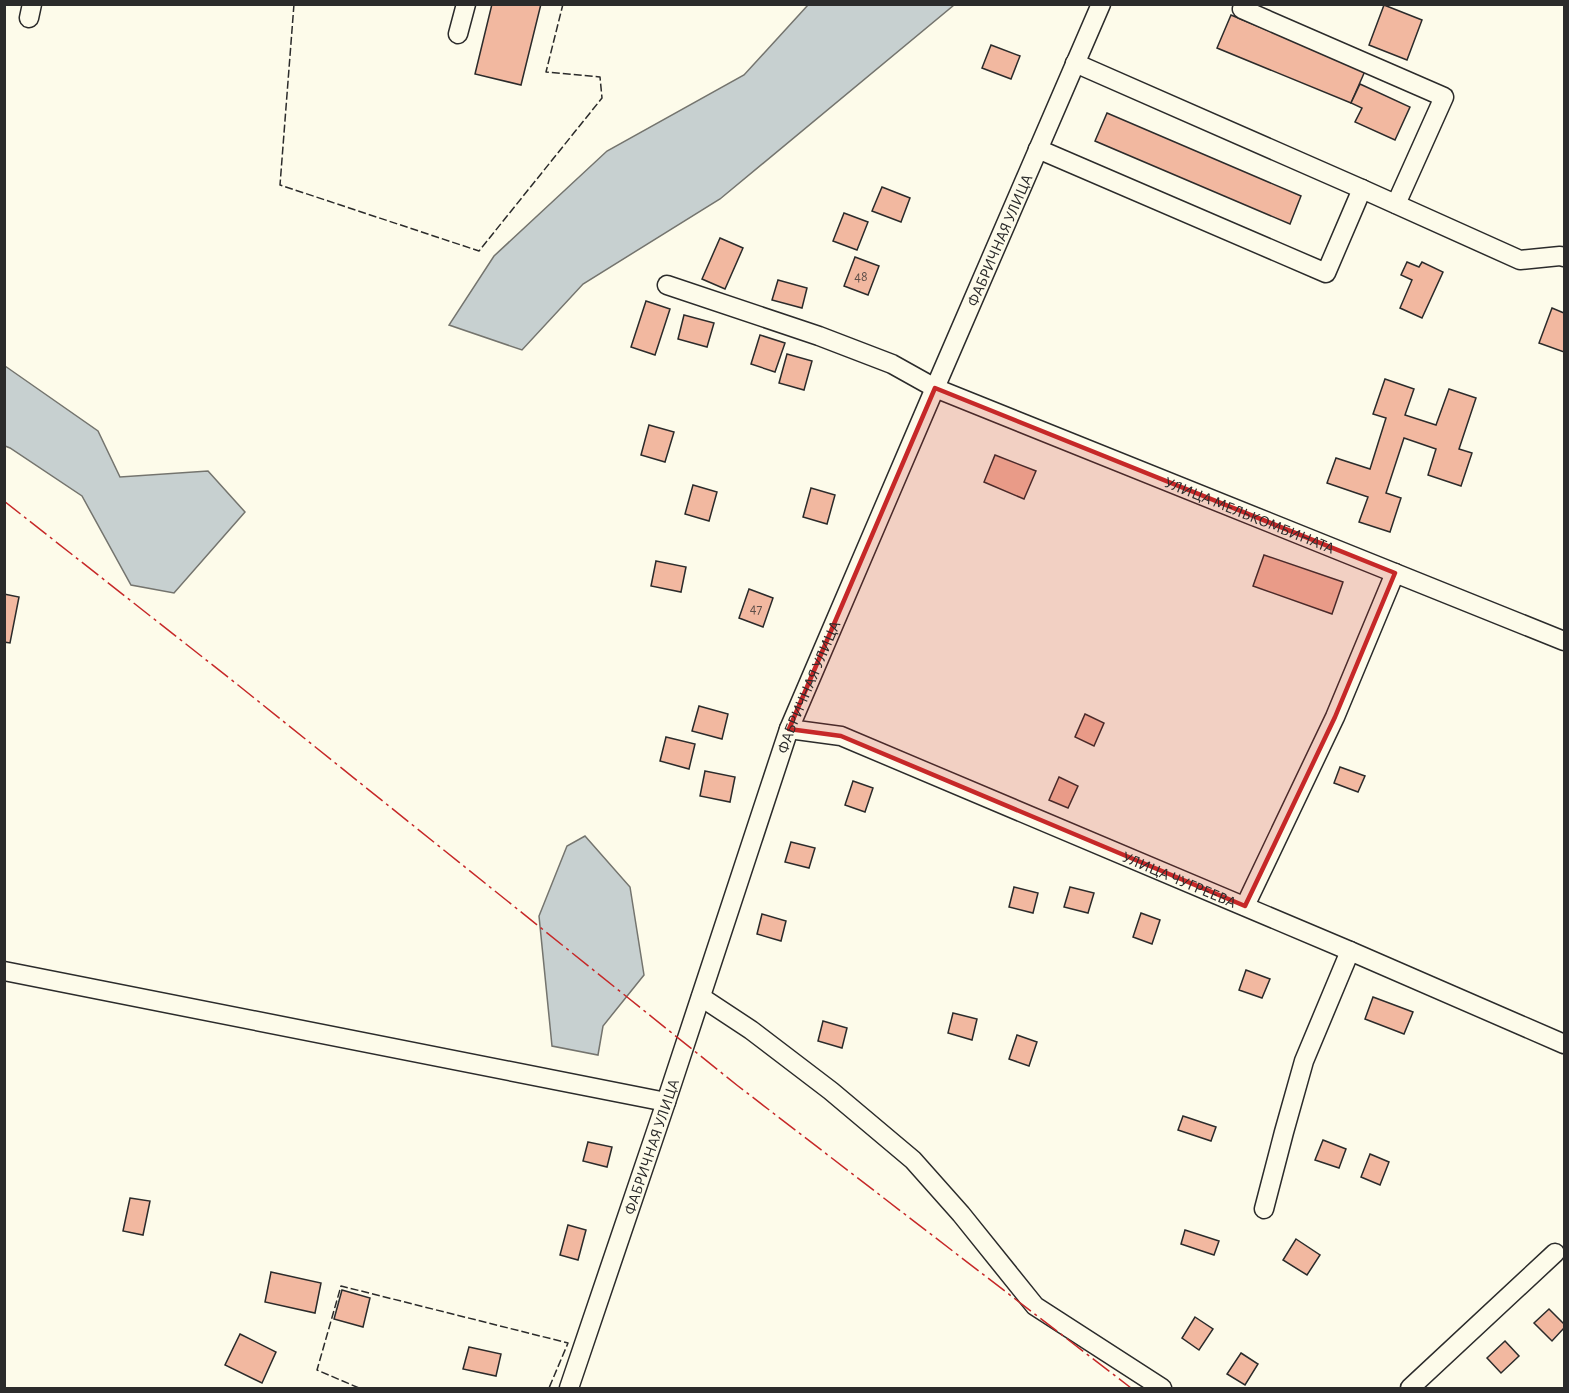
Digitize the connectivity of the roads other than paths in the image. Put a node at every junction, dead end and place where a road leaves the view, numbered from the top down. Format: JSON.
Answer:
{"nodes":[{"id":1,"x":466,"y":4,"type":"edge"},
{"id":2,"x":1101,"y":4,"type":"edge"},
{"id":3,"x":1242,"y":9,"type":"dead end"},
{"id":4,"x":458,"y":34,"type":"dead end"},
{"id":5,"x":1075,"y":63,"type":"junction"},
{"id":6,"x":1038,"y":149,"type":"junction"},
{"id":7,"x":1362,"y":189,"type":"junction"},
{"id":8,"x":1396,"y":204,"type":"junction"},
{"id":9,"x":1563,"y":253,"type":"edge"},
{"id":10,"x":667,"y":285,"type":"dead end"},
{"id":11,"x":935,"y":388,"type":"junction"},
{"id":12,"x":1395,"y":573,"type":"junction"},
{"id":13,"x":1564,"y":641,"type":"edge"},
{"id":14,"x":789,"y":729,"type":"junction"},
{"id":15,"x":1245,"y":906,"type":"junction"},
{"id":16,"x":1350,"y":951,"type":"junction"},
{"id":17,"x":4,"y":971,"type":"edge"},
{"id":18,"x":701,"y":997,"type":"junction"},
{"id":19,"x":1564,"y":1044,"type":"edge"},
{"id":20,"x":666,"y":1102,"type":"junction"},
{"id":21,"x":1264,"y":1209,"type":"dead end"},
{"id":22,"x":1555,"y":1253,"type":"dead end"},
{"id":23,"x":569,"y":1389,"type":"edge"},
{"id":24,"x":1162,"y":1389,"type":"edge"},
{"id":25,"x":1410,"y":1389,"type":"edge"}],
"edges":[{"from":1,"to":4,"type":"street"},
{"from":2,"to":5,"type":"street","name":"ФАБРИЧНАЯ УЛИЦА"},
{"from":3,"to":8,"type":"street"},
{"from":5,"to":6,"type":"street","name":"ФАБРИЧНАЯ УЛИЦА"},
{"from":5,"to":7,"type":"street"},
{"from":6,"to":7,"type":"street"},
{"from":6,"to":11,"type":"street","name":"ФАБРИЧНАЯ УЛИЦА"},
{"from":7,"to":8,"type":"street"},
{"from":8,"to":9,"type":"street"},
{"from":10,"to":11,"type":"street","name":"УЛИЦА МЕЛЬКОМБИНАТА"},
{"from":11,"to":12,"type":"street","name":"УЛИЦА МЕЛЬКОМБИНАТА"},
{"from":11,"to":14,"type":"street","name":"ФАБРИЧНАЯ УЛИЦА"},
{"from":12,"to":13,"type":"street","name":"УЛИЦА МЕЛЬКОМБИНАТА"},
{"from":12,"to":15,"type":"street"},
{"from":14,"to":15,"type":"street","name":"УЛИЦА ЧУГРЕЕВА"},
{"from":14,"to":18,"type":"street","name":"ФАБРИЧНАЯ УЛИЦА"},
{"from":15,"to":16,"type":"street","name":"УЛИЦА ЧУГРЕЕВА"},
{"from":16,"to":19,"type":"street","name":"УЛИЦА ЧУГРЕЕВА"},
{"from":16,"to":21,"type":"street"},
{"from":17,"to":20,"type":"street"},
{"from":18,"to":20,"type":"street","name":"ФАБРИЧНАЯ УЛИЦА"},
{"from":18,"to":24,"type":"street"},
{"from":20,"to":23,"type":"street","name":"ФАБРИЧНАЯ УЛИЦА"},
{"from":22,"to":25,"type":"street"}]}
